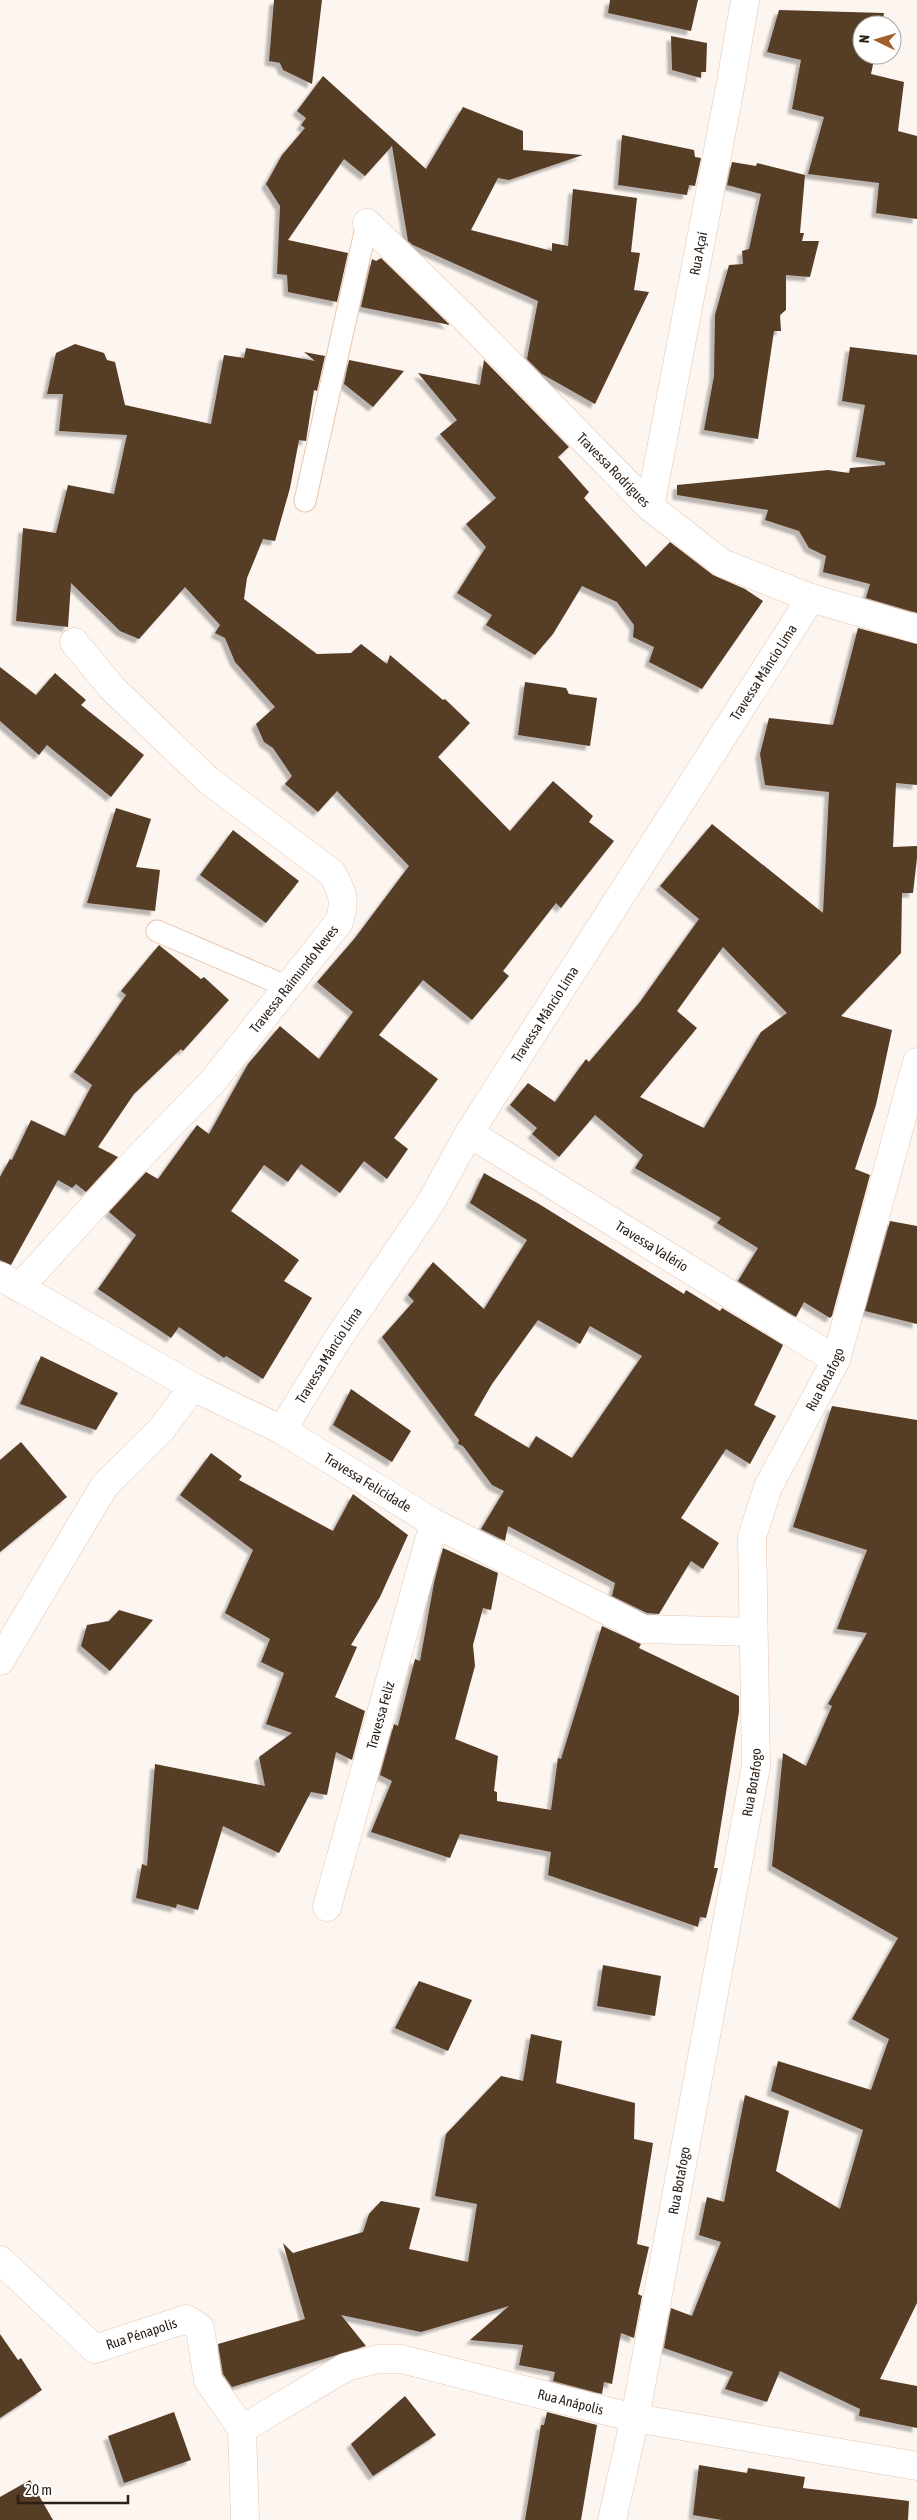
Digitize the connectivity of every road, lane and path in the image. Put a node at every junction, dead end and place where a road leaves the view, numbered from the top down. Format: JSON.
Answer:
{"nodes":[{"id":1,"x":744,"y":0,"type":"edge"},
{"id":2,"x":367,"y":223,"type":"joint"},
{"id":3,"x":305,"y":501,"type":"dead end"},
{"id":4,"x":650,"y":507,"type":"junction"},
{"id":5,"x":811,"y":598,"type":"junction"},
{"id":6,"x":917,"y":629,"type":"edge"},
{"id":7,"x":74,"y":642,"type":"dead end"},
{"id":8,"x":157,"y":931,"type":"dead end"},
{"id":9,"x":288,"y":986,"type":"junction"},
{"id":10,"x":917,"y":1062,"type":"edge"},
{"id":11,"x":469,"y":1133,"type":"junction"},
{"id":12,"x":9,"y":1282,"type":"edge"},
{"id":13,"x":836,"y":1360,"type":"junction"},
{"id":14,"x":193,"y":1387,"type":"junction"},
{"id":15,"x":282,"y":1430,"type":"junction"},
{"id":16,"x":434,"y":1523,"type":"junction"},
{"id":17,"x":753,"y":1632,"type":"junction"},
{"id":18,"x":0,"y":1661,"type":"edge"},
{"id":19,"x":327,"y":1907,"type":"dead end"},
{"id":20,"x":0,"y":2260,"type":"edge"},
{"id":21,"x":635,"y":2418,"type":"junction"},
{"id":22,"x":242,"y":2428,"type":"junction"},
{"id":23,"x":917,"y":2466,"type":"edge"},
{"id":24,"x":244,"y":2520,"type":"edge"},
{"id":25,"x":612,"y":2520,"type":"edge"}],
"edges":[{"from":1,"to":4,"type":"street","name":"Rua Açaí"},
{"from":2,"to":3,"type":"lane"},
{"from":2,"to":4,"type":"street","name":"Travessa Rodrigues"},
{"from":4,"to":5,"type":"street","name":"Travessa Rodrigues"},
{"from":5,"to":6,"type":"street","name":"Travessa Rodrigues"},
{"from":5,"to":11,"type":"street","name":"Travessa Mâncio Lima"},
{"from":7,"to":9,"type":"street","name":"Travessa Raimundo Neves"},
{"from":8,"to":9,"type":"lane"},
{"from":9,"to":12,"type":"street","name":"Travessa Raimundo Neves"},
{"from":10,"to":13,"type":"street","name":"Rua Botafogo"},
{"from":11,"to":13,"type":"street","name":"Travessa Valério"},
{"from":11,"to":15,"type":"street","name":"Travessa Mâncio Lima"},
{"from":12,"to":14,"type":"street","name":"Travessa Felicidade"},
{"from":13,"to":17,"type":"street","name":"Rua Botafogo"},
{"from":14,"to":15,"type":"street","name":"Travessa Felicidade"},
{"from":14,"to":18,"type":"street"},
{"from":15,"to":16,"type":"street","name":"Travessa Felicidade"},
{"from":16,"to":17,"type":"street","name":"Travessa Felicidade"},
{"from":16,"to":19,"type":"street","name":"Travessa Feliz"},
{"from":17,"to":21,"type":"street","name":"Rua Botafogo"},
{"from":20,"to":22,"type":"street","name":"Rua Pénapolis"},
{"from":21,"to":22,"type":"street","name":"Rua Anápolis"},
{"from":21,"to":23,"type":"street","name":"Rua Anápolis"},
{"from":21,"to":25,"type":"street","name":"Rua Botafogo"},
{"from":22,"to":24,"type":"street"}]}
